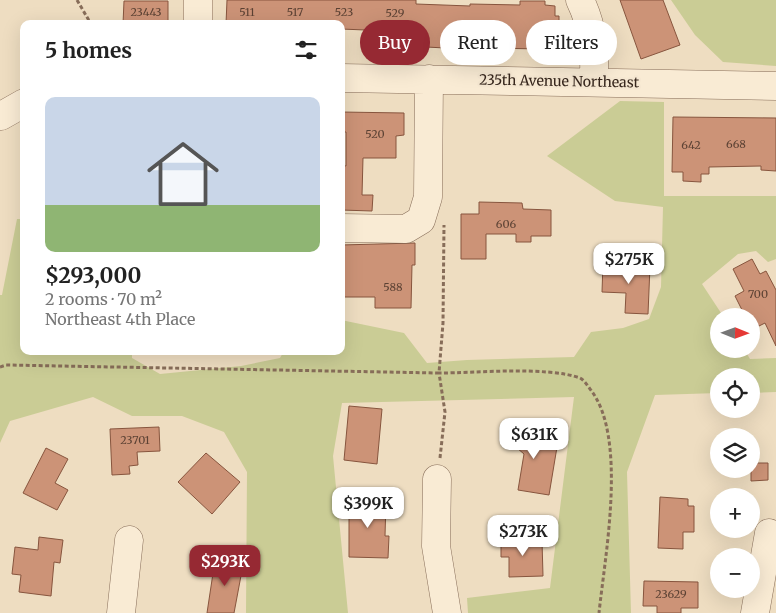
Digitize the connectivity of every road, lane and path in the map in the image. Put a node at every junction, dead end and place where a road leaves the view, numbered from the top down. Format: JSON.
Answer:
{"nodes":[{"id":1,"x":77,"y":0,"type":"edge"},
{"id":2,"x":198,"y":0,"type":"edge"},
{"id":3,"x":580,"y":0,"type":"edge"},
{"id":4,"x":89,"y":20,"type":"edge"},
{"id":5,"x":198,"y":20,"type":"edge"},
{"id":6,"x":345,"y":78,"type":"edge"},
{"id":7,"x":429,"y":79,"type":"junction"},
{"id":8,"x":594,"y":81,"type":"junction"},
{"id":9,"x":776,"y":86,"type":"edge"},
{"id":10,"x":444,"y":219,"type":"dead end"},
{"id":11,"x":345,"y":228,"type":"edge"},
{"id":12,"x":0,"y":367,"type":"edge"},
{"id":13,"x":439,"y":373,"type":"junction"},
{"id":14,"x":437,"y":479,"type":"joint"},
{"id":15,"x":769,"y":533,"type":"dead end"},
{"id":16,"x":129,"y":540,"type":"dead end"},
{"id":17,"x":121,"y":613,"type":"edge"},
{"id":18,"x":447,"y":613,"type":"edge"},
{"id":19,"x":599,"y":613,"type":"edge"},
{"id":20,"x":754,"y":613,"type":"edge"}],
"edges":[{"from":1,"to":4,"type":"path"},
{"from":2,"to":5,"type":"street"},
{"from":3,"to":8,"type":"street"},
{"from":6,"to":7,"type":"street","name":"235th Avenue Northeast"},
{"from":7,"to":8,"type":"street","name":"235th Avenue Northeast"},
{"from":7,"to":11,"type":"street"},
{"from":8,"to":9,"type":"street","name":"235th Avenue Northeast"},
{"from":10,"to":13,"type":"path"},
{"from":12,"to":13,"type":"path"},
{"from":13,"to":14,"type":"path"},
{"from":13,"to":19,"type":"path"},
{"from":14,"to":18,"type":"street"},
{"from":15,"to":20,"type":"street"},
{"from":16,"to":17,"type":"street"}]}
